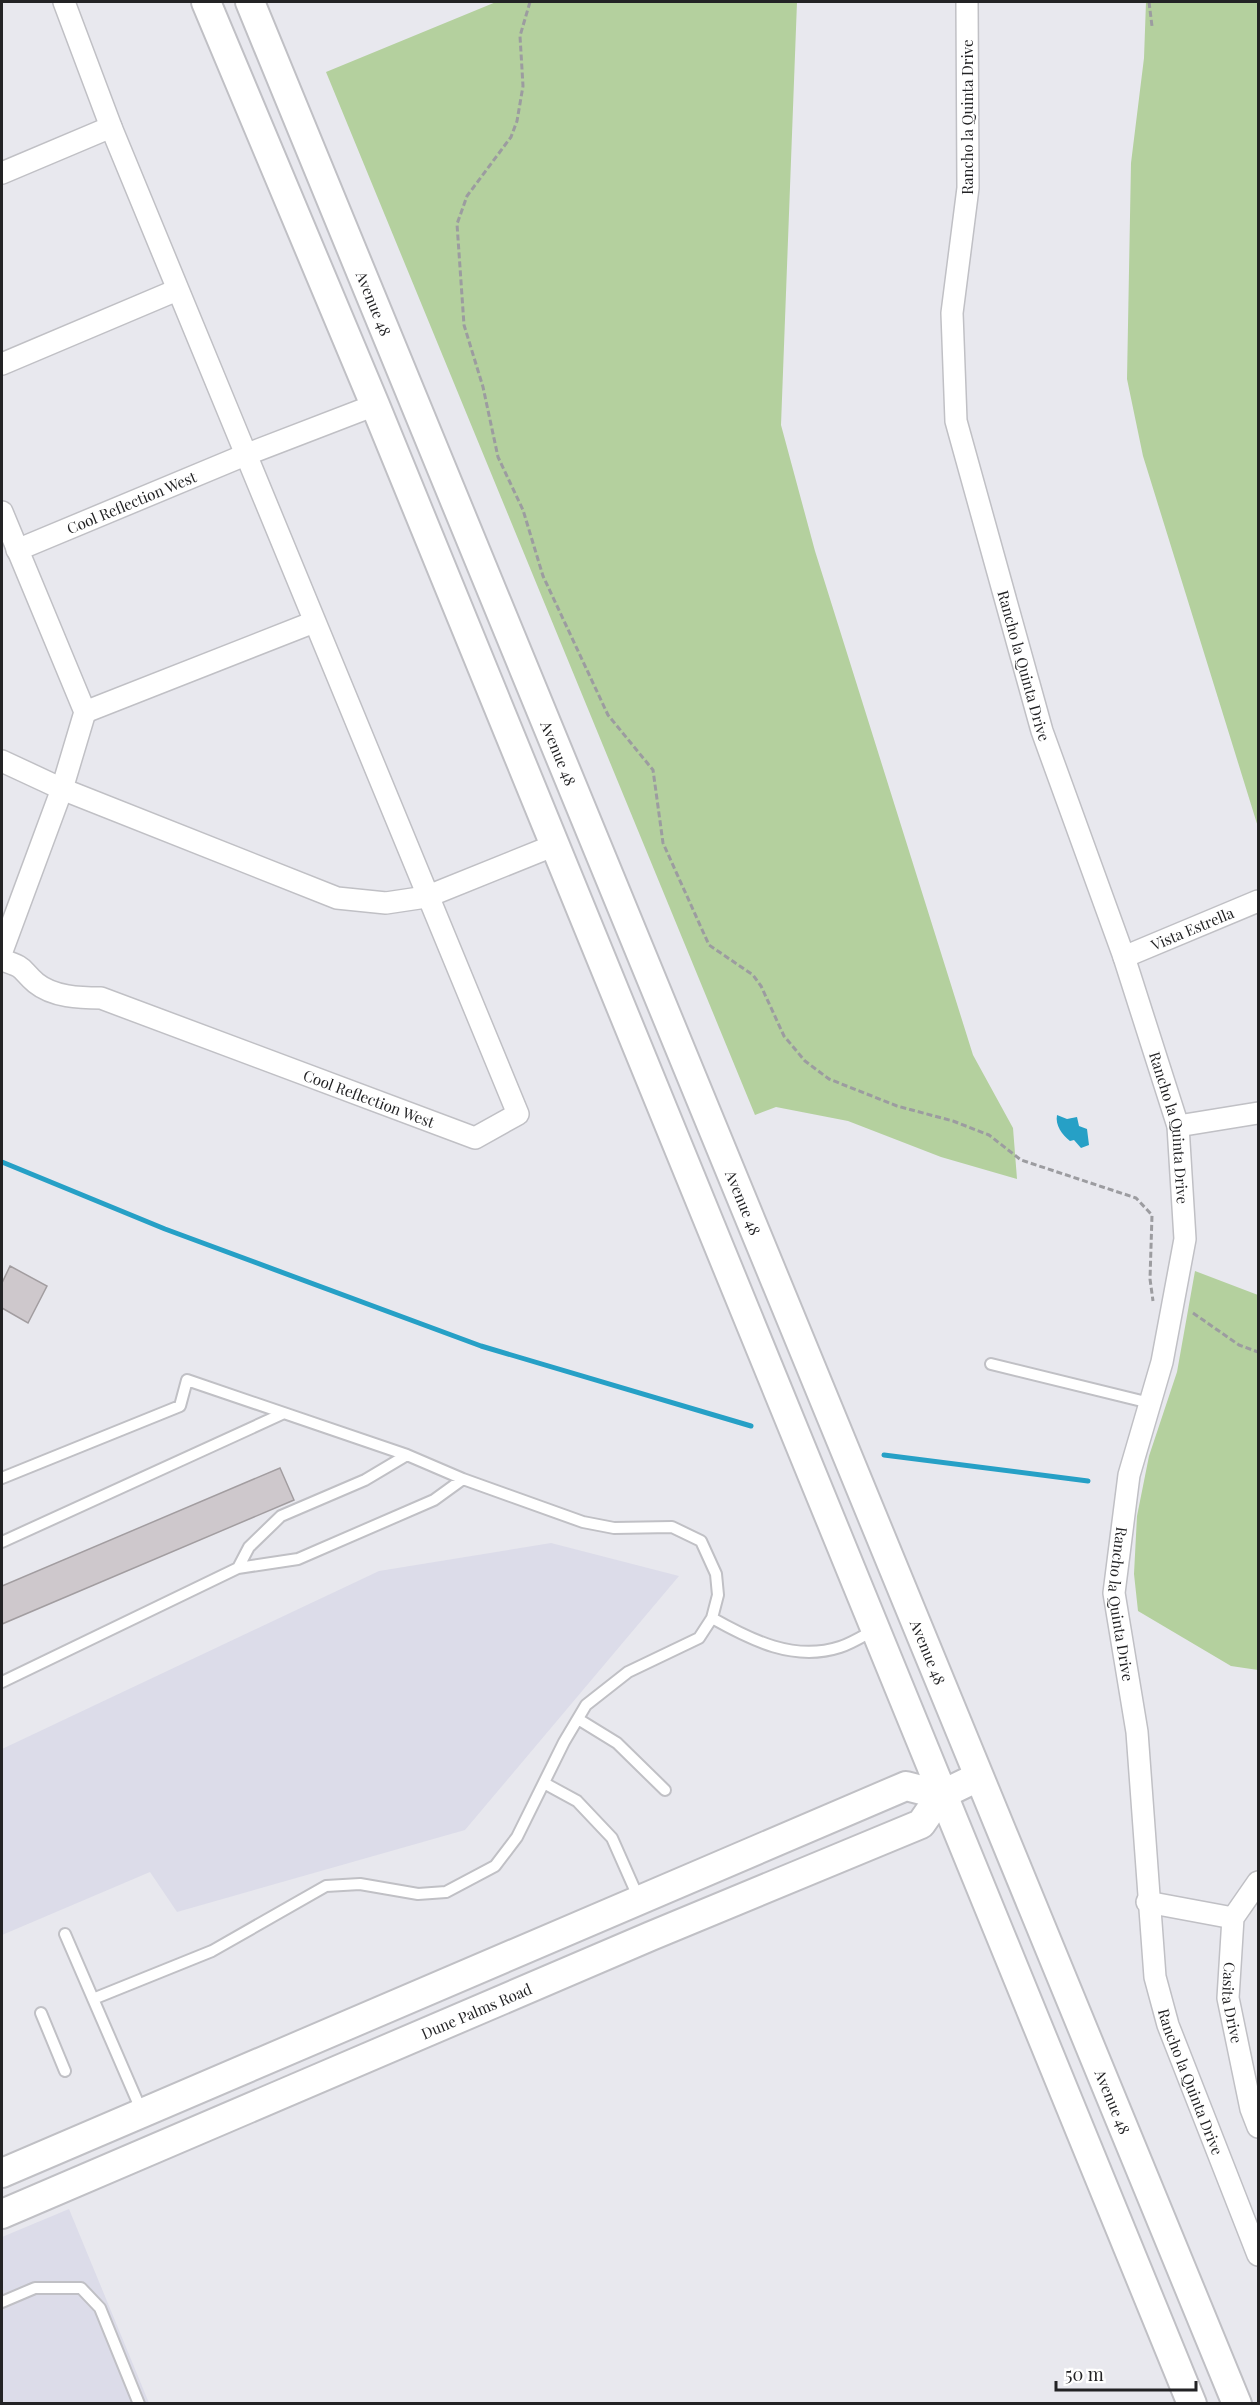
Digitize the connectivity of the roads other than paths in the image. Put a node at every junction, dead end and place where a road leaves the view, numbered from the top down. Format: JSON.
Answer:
{"nodes":[{"id":1,"x":64,"y":2,"type":"edge"},
{"id":2,"x":206,"y":2,"type":"edge"},
{"id":3,"x":250,"y":2,"type":"edge"},
{"id":4,"x":967,"y":2,"type":"edge"},
{"id":5,"x":111,"y":127,"type":"junction"},
{"id":6,"x":2,"y":173,"type":"edge"},
{"id":7,"x":177,"y":290,"type":"junction"},
{"id":8,"x":2,"y":364,"type":"edge"},
{"id":9,"x":375,"y":405,"type":"junction"},
{"id":10,"x":245,"y":455,"type":"junction"},
{"id":11,"x":2,"y":512,"type":"edge"},
{"id":12,"x":17,"y":550,"type":"junction"},
{"id":13,"x":496,"y":596,"type":"junction"},
{"id":14,"x":314,"y":622,"type":"junction"},
{"id":15,"x":85,"y":712,"type":"junction"},
{"id":16,"x":2,"y":761,"type":"edge"},
{"id":17,"x":62,"y":789,"type":"junction"},
{"id":18,"x":591,"y":829,"type":"junction"},
{"id":19,"x":555,"y":845,"type":"junction"},
{"id":20,"x":426,"y":897,"type":"junction"},
{"id":21,"x":1258,"y":901,"type":"edge"},
{"id":22,"x":2,"y":951,"type":"edge"},
{"id":23,"x":1124,"y":957,"type":"junction"},
{"id":24,"x":2,"y":960,"type":"edge"},
{"id":25,"x":1258,"y":1113,"type":"edge"},
{"id":26,"x":1178,"y":1126,"type":"junction"},
{"id":27,"x":992,"y":1365,"type":"dead end"},
{"id":28,"x":1150,"y":1403,"type":"junction"},
{"id":29,"x":282,"y":1414,"type":"junction"},
{"id":30,"x":408,"y":1455,"type":"junction"},
{"id":31,"x":2,"y":1478,"type":"edge"},
{"id":32,"x":463,"y":1479,"type":"junction"},
{"id":33,"x":2,"y":1542,"type":"edge"},
{"id":34,"x":238,"y":1568,"type":"junction"},
{"id":35,"x":712,"y":1618,"type":"junction"},
{"id":36,"x":874,"y":1630,"type":"junction"},
{"id":37,"x":2,"y":1682,"type":"edge"},
{"id":38,"x":578,"y":1719,"type":"junction"},
{"id":39,"x":978,"y":1777,"type":"junction"},
{"id":40,"x":544,"y":1783,"type":"junction"},
{"id":41,"x":665,"y":1790,"type":"dead end"},
{"id":42,"x":941,"y":1795,"type":"junction"},
{"id":43,"x":1258,"y":1882,"type":"edge"},
{"id":44,"x":639,"y":1900,"type":"junction"},
{"id":45,"x":1147,"y":1902,"type":"junction"},
{"id":46,"x":1233,"y":1918,"type":"junction"},
{"id":47,"x":64,"y":1934,"type":"dead end"},
{"id":48,"x":466,"y":1974,"type":"junction"},
{"id":49,"x":554,"y":1978,"type":"junction"},
{"id":50,"x":93,"y":1999,"type":"junction"},
{"id":51,"x":41,"y":2013,"type":"dead end"},
{"id":52,"x":387,"y":2051,"type":"junction"},
{"id":53,"x":65,"y":2071,"type":"dead end"},
{"id":54,"x":142,"y":2112,"type":"junction"},
{"id":55,"x":1258,"y":2127,"type":"edge"},
{"id":56,"x":2,"y":2173,"type":"edge"},
{"id":57,"x":70,"y":2185,"type":"junction"},
{"id":58,"x":2,"y":2214,"type":"edge"},
{"id":59,"x":1258,"y":2255,"type":"edge"},
{"id":60,"x":2,"y":2302,"type":"edge"},
{"id":61,"x":139,"y":2403,"type":"edge"},
{"id":62,"x":1192,"y":2403,"type":"edge"},
{"id":63,"x":1237,"y":2403,"type":"edge"}],
"edges":[{"from":1,"to":5,"type":"street","name":"Cool Reflection West"},
{"from":2,"to":9,"type":"main road"},
{"from":3,"to":13,"type":"main road","name":"Avenue 48"},
{"from":4,"to":23,"type":"street","name":"Rancho la Quinta Drive"},
{"from":5,"to":6,"type":"street"},
{"from":5,"to":7,"type":"street","name":"Cool Reflection West"},
{"from":7,"to":8,"type":"street"},
{"from":7,"to":10,"type":"street","name":"Cool Reflection West"},
{"from":9,"to":10,"type":"street","name":"Cool Reflection West"},
{"from":9,"to":13,"type":"main road"},
{"from":9,"to":19,"type":"main road"},
{"from":10,"to":12,"type":"street","name":"Cool Reflection West"},
{"from":10,"to":14,"type":"street","name":"Cool Reflection West"},
{"from":11,"to":12,"type":"street"},
{"from":12,"to":15,"type":"street"},
{"from":13,"to":18,"type":"main road","name":"Avenue 48"},
{"from":14,"to":15,"type":"street"},
{"from":14,"to":20,"type":"street","name":"Cool Reflection West"},
{"from":15,"to":17,"type":"street"},
{"from":16,"to":17,"type":"street"},
{"from":17,"to":20,"type":"street"},
{"from":17,"to":22,"type":"street"},
{"from":18,"to":19,"type":"main road"},
{"from":18,"to":39,"type":"main road","name":"Avenue 48"},
{"from":19,"to":20,"type":"street"},
{"from":19,"to":36,"type":"main road"},
{"from":20,"to":24,"type":"street","name":"Cool Reflection West"},
{"from":21,"to":23,"type":"street","name":"Vista Estrella"},
{"from":23,"to":26,"type":"street","name":"Rancho la Quinta Drive"},
{"from":25,"to":26,"type":"street"},
{"from":26,"to":28,"type":"street","name":"Rancho la Quinta Drive"},
{"from":27,"to":28,"type":"lane"},
{"from":28,"to":45,"type":"street","name":"Rancho la Quinta Drive"},
{"from":29,"to":30,"type":"lane"},
{"from":29,"to":31,"type":"lane"},
{"from":29,"to":33,"type":"lane"},
{"from":30,"to":32,"type":"lane"},
{"from":30,"to":34,"type":"lane"},
{"from":32,"to":34,"type":"lane"},
{"from":32,"to":35,"type":"lane"},
{"from":34,"to":37,"type":"lane"},
{"from":35,"to":36,"type":"lane"},
{"from":35,"to":38,"type":"lane"},
{"from":36,"to":42,"type":"main road"},
{"from":38,"to":40,"type":"lane"},
{"from":38,"to":41,"type":"lane"},
{"from":39,"to":42,"type":"main road","name":"Dune Palms Road"},
{"from":39,"to":63,"type":"main road","name":"Avenue 48"},
{"from":40,"to":44,"type":"lane"},
{"from":40,"to":50,"type":"lane"},
{"from":42,"to":44,"type":"main road"},
{"from":42,"to":49,"type":"main road","name":"Dune Palms Road"},
{"from":42,"to":62,"type":"main road"},
{"from":43,"to":46,"type":"street"},
{"from":44,"to":48,"type":"main road"},
{"from":44,"to":49,"type":"main road"},
{"from":45,"to":46,"type":"street"},
{"from":45,"to":59,"type":"street","name":"Rancho la Quinta Drive"},
{"from":46,"to":55,"type":"street","name":"Casita Drive"},
{"from":47,"to":50,"type":"lane"},
{"from":48,"to":52,"type":"main road"},
{"from":48,"to":54,"type":"main road"},
{"from":49,"to":52,"type":"main road","name":"Dune Palms Road"},
{"from":50,"to":54,"type":"lane"},
{"from":51,"to":53,"type":"lane"},
{"from":52,"to":57,"type":"main road","name":"Dune Palms Road"},
{"from":54,"to":56,"type":"main road"},
{"from":54,"to":57,"type":"main road"},
{"from":57,"to":58,"type":"main road","name":"Dune Palms Road"},
{"from":60,"to":61,"type":"lane"}]}
